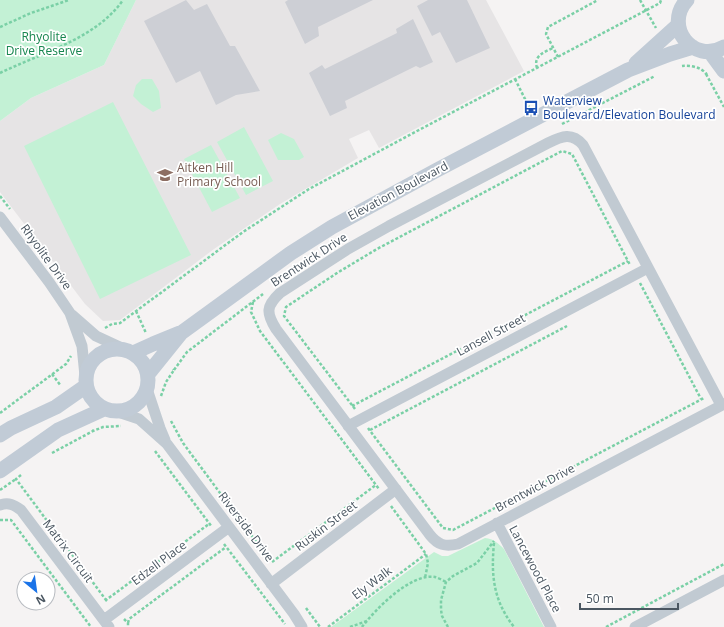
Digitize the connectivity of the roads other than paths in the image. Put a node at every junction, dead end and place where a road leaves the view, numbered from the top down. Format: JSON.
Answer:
{"nodes":[{"id":1,"x":684,"y":2,"type":"edge"},
{"id":2,"x":678,"y":25,"type":"junction"},
{"id":3,"x":692,"y":47,"type":"junction"},
{"id":4,"x":717,"y":49,"type":"edge"},
{"id":5,"x":628,"y":70,"type":"junction"},
{"id":6,"x":724,"y":71,"type":"edge"},
{"id":7,"x":0,"y":217,"type":"edge"},
{"id":8,"x":648,"y":268,"type":"junction"},
{"id":9,"x":70,"y":313,"type":"junction"},
{"id":10,"x":181,"y":332,"type":"junction"},
{"id":11,"x":128,"y":351,"type":"junction"},
{"id":12,"x":148,"y":374,"type":"junction"},
{"id":13,"x":86,"y":381,"type":"junction"},
{"id":14,"x":147,"y":389,"type":"junction"},
{"id":15,"x":722,"y":404,"type":"edge"},
{"id":16,"x":110,"y":410,"type":"junction"},
{"id":17,"x":348,"y":426,"type":"junction"},
{"id":18,"x":0,"y":435,"type":"edge"},
{"id":19,"x":167,"y":444,"type":"junction"},
{"id":20,"x":0,"y":471,"type":"edge"},
{"id":21,"x":396,"y":489,"type":"junction"},
{"id":22,"x":0,"y":505,"type":"edge"},
{"id":23,"x":496,"y":523,"type":"junction"},
{"id":24,"x":229,"y":527,"type":"junction"},
{"id":25,"x":724,"y":580,"type":"edge"},
{"id":26,"x":271,"y":584,"type":"junction"},
{"id":27,"x":106,"y":624,"type":"edge"},
{"id":28,"x":638,"y":626,"type":"edge"},
{"id":29,"x":302,"y":627,"type":"edge"},
{"id":30,"x":551,"y":627,"type":"edge"}],
"edges":[{"from":1,"to":2,"type":"street"},
{"from":2,"to":3,"type":"street"},
{"from":2,"to":5,"type":"street","name":"Elevation Boulevard"},
{"from":3,"to":4,"type":"street"},
{"from":3,"to":5,"type":"street","name":"Elevation Boulevard"},
{"from":4,"to":6,"type":"street"},
{"from":5,"to":10,"type":"street","name":"Elevation Boulevard"},
{"from":7,"to":9,"type":"street","name":"Rhyolite Drive"},
{"from":8,"to":15,"type":"street","name":"Brentwick Drive"},
{"from":8,"to":17,"type":"street","name":"Lansell Street"},
{"from":8,"to":17,"type":"street","name":"Brentwick Drive"},
{"from":9,"to":11,"type":"street","name":"Rhyolite Drive"},
{"from":9,"to":13,"type":"street","name":"Rhyolite Drive"},
{"from":10,"to":11,"type":"street","name":"Elevation Boulevard"},
{"from":10,"to":12,"type":"street","name":"Elevation Boulevard"},
{"from":11,"to":12,"type":"street"},
{"from":11,"to":13,"type":"street"},
{"from":12,"to":14,"type":"street"},
{"from":13,"to":16,"type":"street"},
{"from":13,"to":18,"type":"street"},
{"from":14,"to":16,"type":"street"},
{"from":14,"to":19,"type":"street","name":"Riverside Drive"},
{"from":15,"to":23,"type":"street","name":"Brentwick Drive"},
{"from":16,"to":19,"type":"street","name":"Riverside Drive"},
{"from":16,"to":20,"type":"street"},
{"from":17,"to":21,"type":"street","name":"Brentwick Drive"},
{"from":19,"to":24,"type":"street","name":"Riverside Drive"},
{"from":21,"to":23,"type":"street","name":"Brentwick Drive"},
{"from":21,"to":26,"type":"street","name":"Ruskin Street"},
{"from":22,"to":27,"type":"street","name":"Matrix Circuit"},
{"from":23,"to":30,"type":"street","name":"Lancewood Place"},
{"from":24,"to":26,"type":"street","name":"Riverside Drive"},
{"from":24,"to":27,"type":"street","name":"Edzell Place"},
{"from":25,"to":28,"type":"street"},
{"from":26,"to":29,"type":"street","name":"Riverside Drive"}]}
